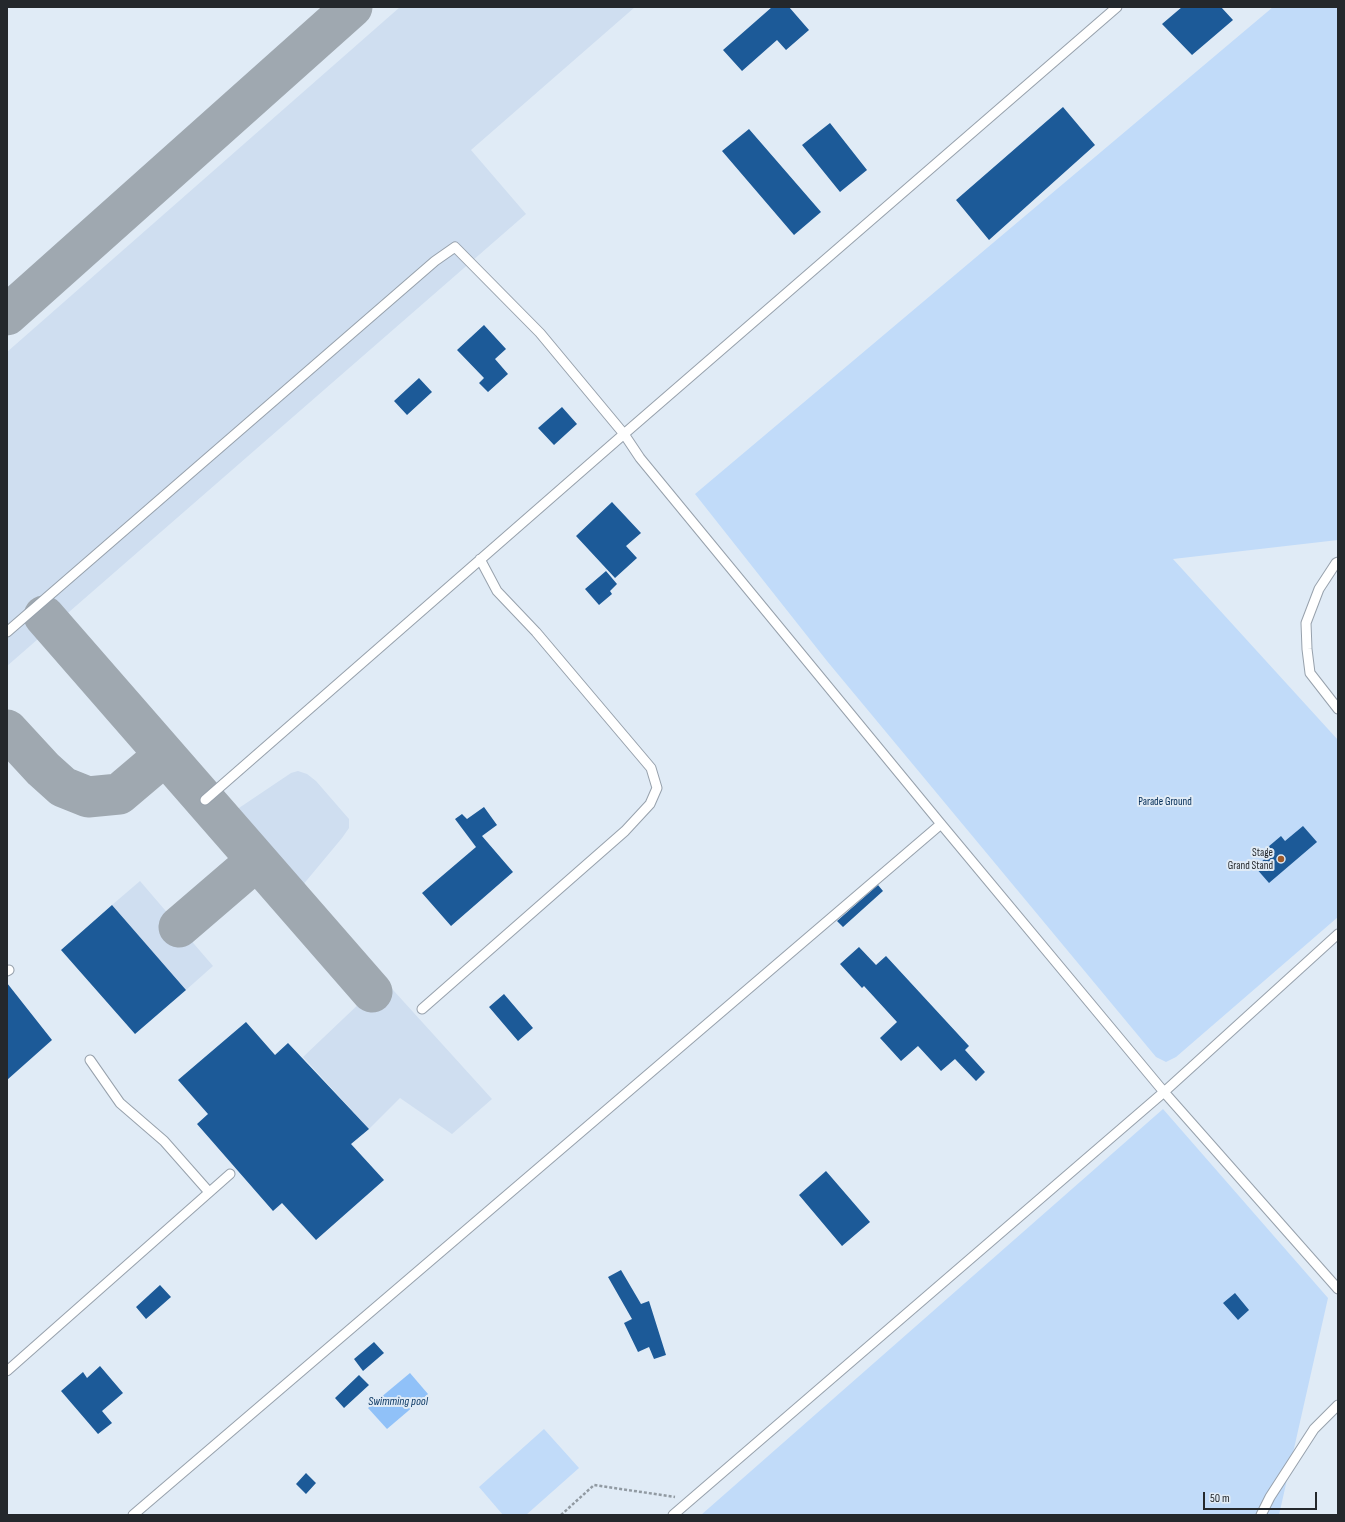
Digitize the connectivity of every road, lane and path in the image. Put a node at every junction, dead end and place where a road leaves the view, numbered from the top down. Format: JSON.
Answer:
{"nodes":[{"id":1,"x":1117,"y":7,"type":"edge"},
{"id":2,"x":624,"y":434,"type":"junction"},
{"id":3,"x":480,"y":559,"type":"junction"},
{"id":4,"x":1338,"y":562,"type":"edge"},
{"id":5,"x":7,"y":632,"type":"edge"},
{"id":6,"x":1338,"y":709,"type":"edge"},
{"id":7,"x":205,"y":800,"type":"dead end"},
{"id":8,"x":941,"y":824,"type":"junction"},
{"id":9,"x":1338,"y":934,"type":"edge"},
{"id":10,"x":422,"y":1009,"type":"dead end"},
{"id":11,"x":90,"y":1060,"type":"dead end"},
{"id":12,"x":1164,"y":1092,"type":"junction"},
{"id":13,"x":230,"y":1174,"type":"dead end"},
{"id":14,"x":209,"y":1192,"type":"junction"},
{"id":15,"x":1338,"y":1289,"type":"edge"},
{"id":16,"x":7,"y":1371,"type":"edge"},
{"id":17,"x":1338,"y":1406,"type":"edge"},
{"id":18,"x":691,"y":1500,"type":"junction"},
{"id":19,"x":133,"y":1515,"type":"edge"},
{"id":20,"x":561,"y":1515,"type":"edge"},
{"id":21,"x":673,"y":1515,"type":"edge"},
{"id":22,"x":1261,"y":1515,"type":"edge"}],
"edges":[{"from":1,"to":2,"type":"lane"},
{"from":2,"to":3,"type":"lane"},
{"from":2,"to":5,"type":"lane"},
{"from":2,"to":8,"type":"lane"},
{"from":3,"to":7,"type":"lane"},
{"from":3,"to":10,"type":"lane"},
{"from":4,"to":6,"type":"lane"},
{"from":8,"to":12,"type":"lane"},
{"from":8,"to":19,"type":"lane"},
{"from":9,"to":12,"type":"lane"},
{"from":11,"to":14,"type":"lane"},
{"from":12,"to":15,"type":"lane"},
{"from":12,"to":18,"type":"lane"},
{"from":13,"to":14,"type":"lane"},
{"from":14,"to":16,"type":"lane"},
{"from":17,"to":22,"type":"lane"},
{"from":18,"to":20,"type":"path"},
{"from":18,"to":21,"type":"lane"}]}
